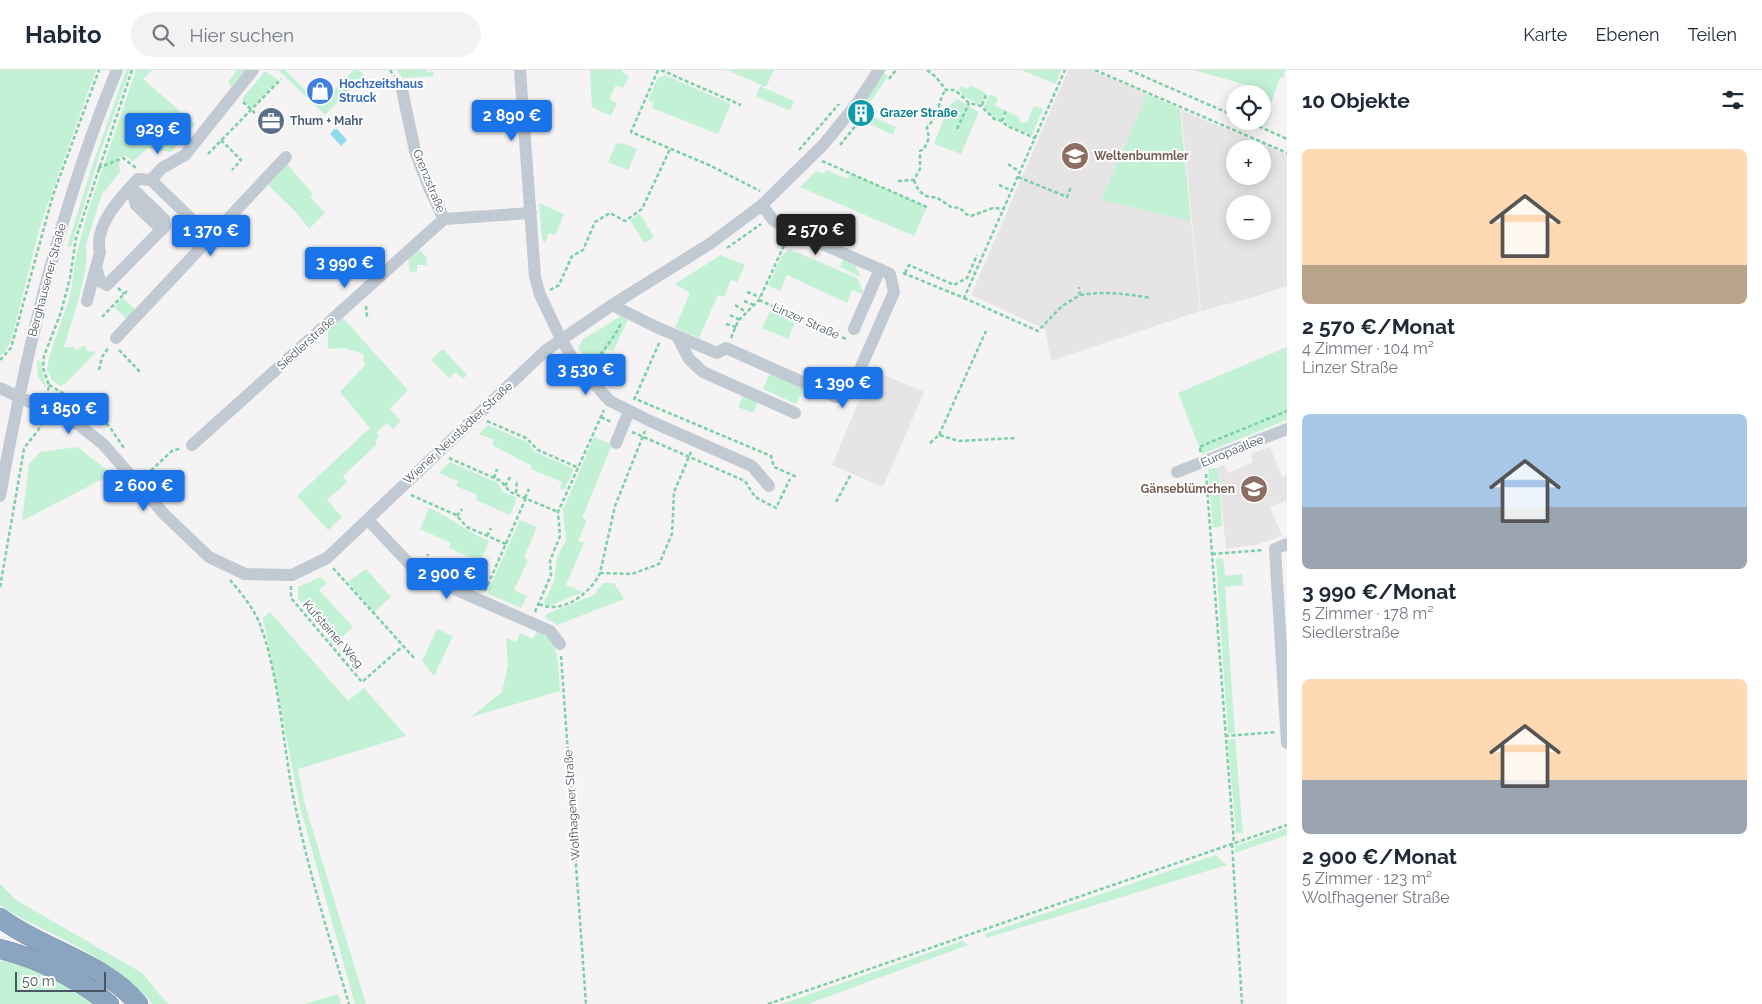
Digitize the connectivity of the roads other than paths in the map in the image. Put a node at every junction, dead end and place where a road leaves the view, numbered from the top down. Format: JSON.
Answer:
{"nodes":[{"id":1,"x":117,"y":70,"type":"edge"},
{"id":2,"x":253,"y":70,"type":"edge"},
{"id":3,"x":520,"y":70,"type":"edge"},
{"id":4,"x":879,"y":70,"type":"edge"},
{"id":5,"x":401,"y":85,"type":"dead end"},
{"id":6,"x":286,"y":157,"type":"dead end"},
{"id":7,"x":151,"y":180,"type":"junction"},
{"id":8,"x":131,"y":187,"type":"junction"},
{"id":9,"x":762,"y":195,"type":"junction"},
{"id":10,"x":531,"y":213,"type":"junction"},
{"id":11,"x":444,"y":219,"type":"junction"},
{"id":12,"x":210,"y":237,"type":"junction"},
{"id":13,"x":96,"y":267,"type":"junction"},
{"id":14,"x":885,"y":272,"type":"junction"},
{"id":15,"x":87,"y":301,"type":"dead end"},
{"id":16,"x":612,"y":305,"type":"junction"},
{"id":17,"x":851,"y":334,"type":"road end"},
{"id":18,"x":677,"y":336,"type":"junction"},
{"id":19,"x":114,"y":340,"type":"road end"},
{"id":20,"x":561,"y":340,"type":"junction"},
{"id":21,"x":0,"y":388,"type":"edge"},
{"id":22,"x":19,"y":396,"type":"junction"},
{"id":23,"x":632,"y":405,"type":"junction"},
{"id":24,"x":794,"y":413,"type":"dead end"},
{"id":25,"x":1287,"y":429,"type":"edge"},
{"id":26,"x":616,"y":443,"type":"dead end"},
{"id":27,"x":192,"y":445,"type":"road end"},
{"id":28,"x":1177,"y":472,"type":"dead end"},
{"id":29,"x":769,"y":486,"type":"dead end"},
{"id":30,"x":0,"y":496,"type":"edge"},
{"id":31,"x":368,"y":520,"type":"junction"},
{"id":32,"x":1287,"y":544,"type":"edge"},
{"id":33,"x":560,"y":644,"type":"road end"},
{"id":34,"x":1287,"y":731,"type":"edge"},
{"id":35,"x":1287,"y":744,"type":"edge"},
{"id":36,"x":0,"y":918,"type":"edge"},
{"id":37,"x":8,"y":929,"type":"edge"},
{"id":38,"x":0,"y":949,"type":"edge"},
{"id":39,"x":109,"y":1004,"type":"edge"},
{"id":40,"x":138,"y":1004,"type":"edge"}],
"edges":[{"from":1,"to":22,"type":"street","name":"Berghausener Straße"},
{"from":2,"to":7,"type":"street"},
{"from":3,"to":10,"type":"street"},
{"from":4,"to":9,"type":"street","name":"Wiener Neustädter Straße"},
{"from":5,"to":11,"type":"street","name":"Grenzstraße"},
{"from":6,"to":12,"type":"street"},
{"from":7,"to":8,"type":"street"},
{"from":7,"to":12,"type":"street"},
{"from":8,"to":13,"type":"street"},
{"from":8,"to":13,"type":"street"},
{"from":9,"to":14,"type":"street"},
{"from":9,"to":16,"type":"street","name":"Wiener Neustädter Straße"},
{"from":10,"to":11,"type":"street"},
{"from":10,"to":20,"type":"street"},
{"from":11,"to":27,"type":"street","name":"Siedlerstraße"},
{"from":12,"to":19,"type":"street"},
{"from":13,"to":15,"type":"street"},
{"from":14,"to":17,"type":"street"},
{"from":14,"to":18,"type":"street"},
{"from":16,"to":18,"type":"street"},
{"from":16,"to":20,"type":"street","name":"Wiener Neustädter Straße"},
{"from":18,"to":24,"type":"street"},
{"from":20,"to":23,"type":"street"},
{"from":20,"to":31,"type":"street","name":"Wiener Neustädter Straße"},
{"from":21,"to":22,"type":"street","name":"Wiener Neustädter Straße"},
{"from":22,"to":30,"type":"street","name":"Berghausener Straße"},
{"from":22,"to":31,"type":"street","name":"Wiener Neustädter Straße"},
{"from":23,"to":26,"type":"street"},
{"from":23,"to":29,"type":"street"},
{"from":25,"to":28,"type":"street","name":"Europaallee"},
{"from":31,"to":33,"type":"street"},
{"from":32,"to":34,"type":"street"},
{"from":34,"to":35,"type":"street"},
{"from":36,"to":37,"type":"highway"},
{"from":37,"to":40,"type":"highway"},
{"from":38,"to":39,"type":"highway"}]}
